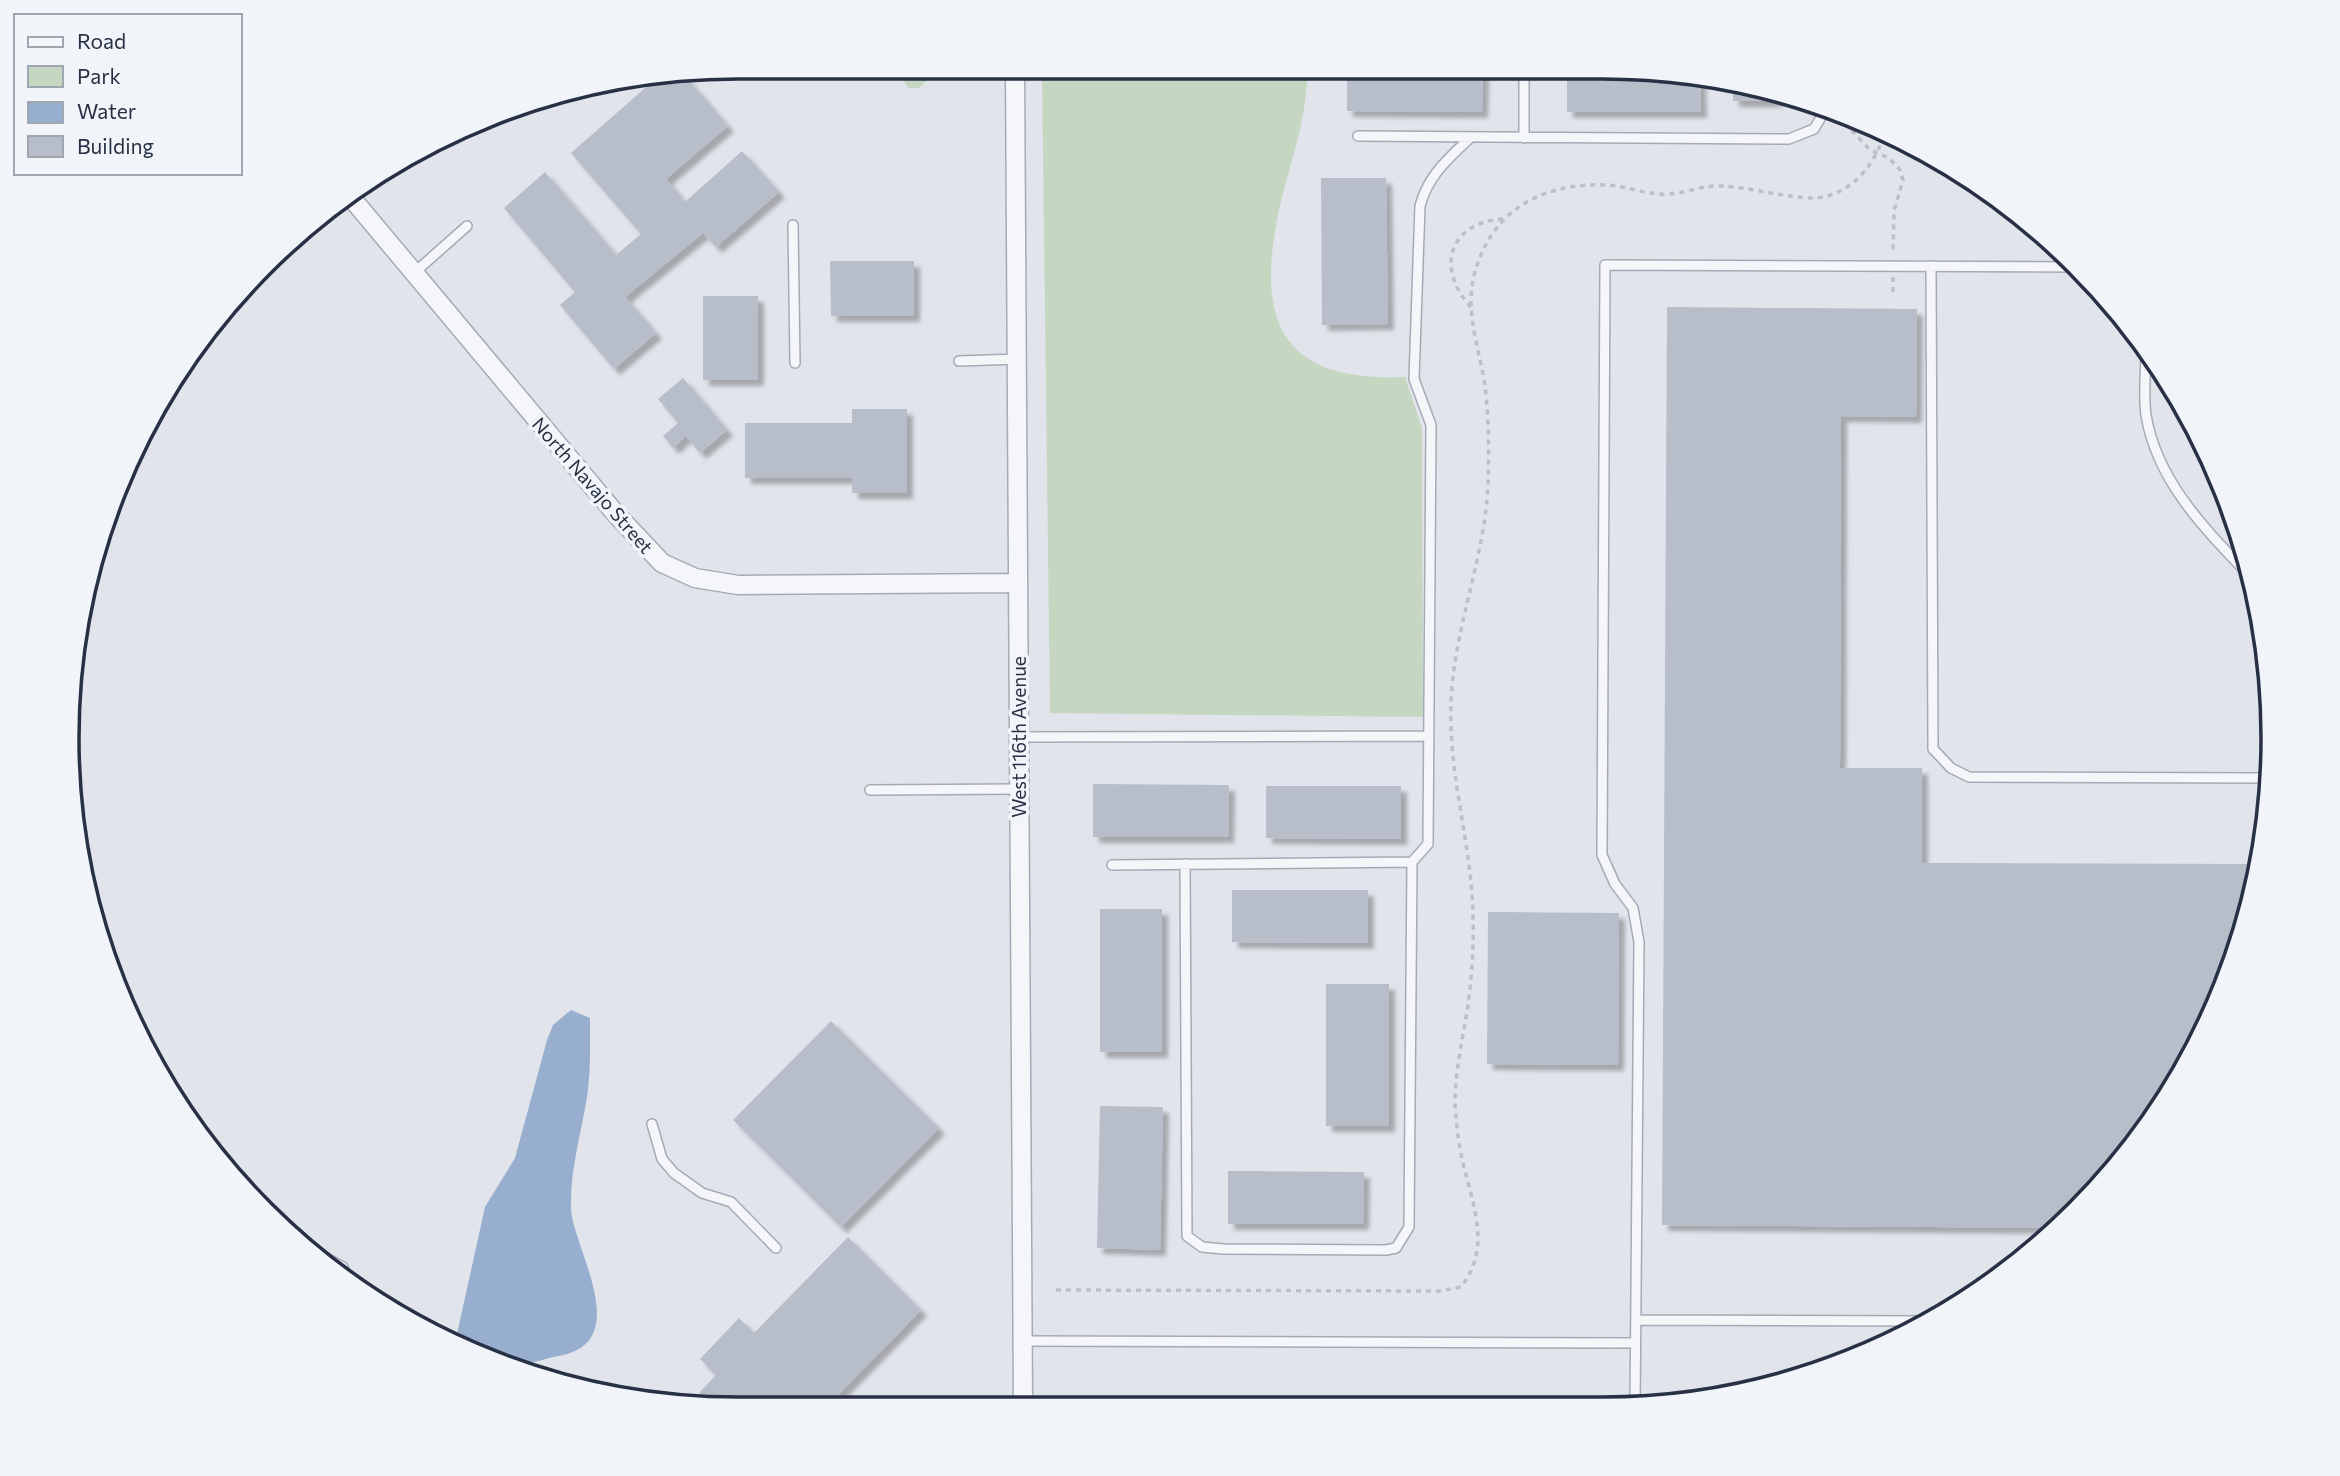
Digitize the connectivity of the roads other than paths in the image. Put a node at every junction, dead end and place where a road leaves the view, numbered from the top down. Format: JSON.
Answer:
{"nodes":[{"id":1,"x":1015,"y":79,"type":"edge"},
{"id":2,"x":1524,"y":79,"type":"edge"},
{"id":3,"x":1822,"y":117,"type":"edge"},
{"id":4,"x":1358,"y":136,"type":"dead end"},
{"id":5,"x":1471,"y":137,"type":"junction"},
{"id":6,"x":1524,"y":138,"type":"junction"},
{"id":7,"x":355,"y":202,"type":"edge"},
{"id":8,"x":793,"y":225,"type":"dead end"},
{"id":9,"x":467,"y":226,"type":"dead end"},
{"id":10,"x":1931,"y":266,"type":"junction"},
{"id":11,"x":2063,"y":267,"type":"edge"},
{"id":12,"x":414,"y":273,"type":"junction"},
{"id":13,"x":1018,"y":359,"type":"junction"},
{"id":14,"x":959,"y":361,"type":"dead end"},
{"id":15,"x":795,"y":363,"type":"dead end"},
{"id":16,"x":2146,"y":366,"type":"edge"},
{"id":17,"x":2238,"y":565,"type":"edge"},
{"id":18,"x":1017,"y":583,"type":"junction"},
{"id":19,"x":1429,"y":736,"type":"junction"},
{"id":20,"x":1019,"y":737,"type":"junction"},
{"id":21,"x":2260,"y":778,"type":"edge"},
{"id":22,"x":1019,"y":789,"type":"junction"},
{"id":23,"x":870,"y":790,"type":"dead end"},
{"id":24,"x":1412,"y":862,"type":"junction"},
{"id":25,"x":1185,"y":864,"type":"junction"},
{"id":26,"x":1112,"y":865,"type":"dead end"},
{"id":27,"x":652,"y":1124,"type":"dead end"},
{"id":28,"x":776,"y":1248,"type":"dead end"},
{"id":29,"x":1636,"y":1320,"type":"junction"},
{"id":30,"x":1909,"y":1321,"type":"edge"},
{"id":31,"x":1022,"y":1341,"type":"junction"},
{"id":32,"x":1635,"y":1343,"type":"junction"},
{"id":33,"x":1635,"y":1396,"type":"edge"},
{"id":34,"x":1023,"y":1397,"type":"edge"}],
"edges":[{"from":1,"to":13,"type":"street","name":"West 116th Avenue"},
{"from":2,"to":6,"type":"lane"},
{"from":3,"to":6,"type":"lane"},
{"from":4,"to":5,"type":"lane"},
{"from":5,"to":6,"type":"lane"},
{"from":5,"to":19,"type":"lane"},
{"from":7,"to":12,"type":"street","name":"North Navajo Street"},
{"from":8,"to":15,"type":"lane"},
{"from":9,"to":12,"type":"lane"},
{"from":10,"to":11,"type":"lane"},
{"from":10,"to":21,"type":"lane"},
{"from":10,"to":29,"type":"lane"},
{"from":12,"to":18,"type":"street","name":"North Navajo Street"},
{"from":13,"to":14,"type":"lane"},
{"from":13,"to":18,"type":"street","name":"West 116th Avenue"},
{"from":16,"to":17,"type":"lane"},
{"from":18,"to":20,"type":"street","name":"West 116th Avenue"},
{"from":19,"to":20,"type":"lane"},
{"from":19,"to":24,"type":"lane"},
{"from":20,"to":22,"type":"street","name":"West 116th Avenue"},
{"from":22,"to":23,"type":"lane"},
{"from":22,"to":31,"type":"street","name":"West 116th Avenue"},
{"from":24,"to":25,"type":"lane"},
{"from":24,"to":25,"type":"lane"},
{"from":25,"to":26,"type":"lane"},
{"from":27,"to":28,"type":"lane"},
{"from":29,"to":30,"type":"lane"},
{"from":29,"to":32,"type":"lane"},
{"from":31,"to":32,"type":"lane"},
{"from":31,"to":34,"type":"street","name":"West 116th Avenue"},
{"from":32,"to":33,"type":"lane"}]}
